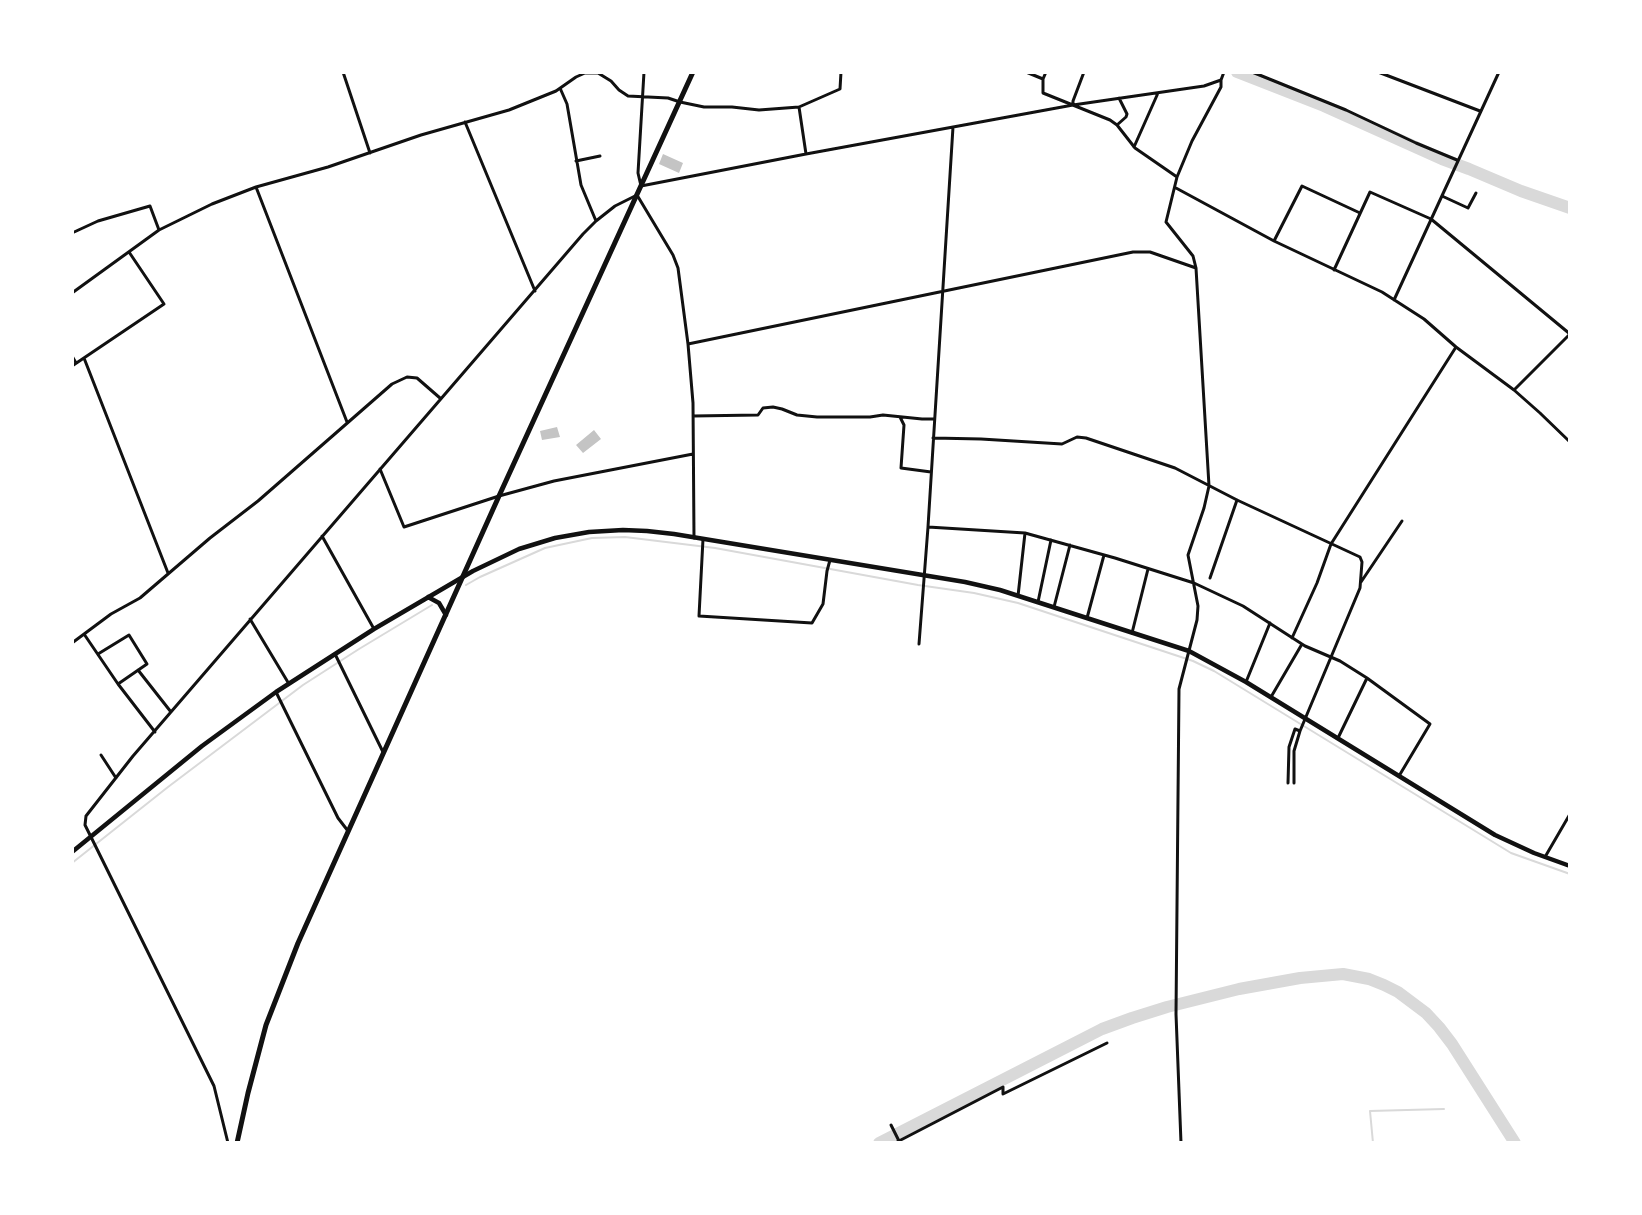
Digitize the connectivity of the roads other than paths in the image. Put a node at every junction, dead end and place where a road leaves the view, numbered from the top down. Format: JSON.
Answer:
{"nodes":[{"id":1,"x":343,"y":72,"type":"edge"},
{"id":2,"x":644,"y":72,"type":"edge"},
{"id":3,"x":693,"y":72,"type":"edge"},
{"id":4,"x":841,"y":72,"type":"edge"},
{"id":5,"x":1028,"y":72,"type":"edge"},
{"id":6,"x":1046,"y":72,"type":"edge"},
{"id":7,"x":1084,"y":72,"type":"edge"},
{"id":8,"x":1224,"y":72,"type":"edge"},
{"id":9,"x":1252,"y":72,"type":"edge"},
{"id":10,"x":1378,"y":72,"type":"edge"},
{"id":11,"x":1498,"y":72,"type":"edge"},
{"id":12,"x":1042,"y":79,"type":"junction"},
{"id":13,"x":1221,"y":80,"type":"junction"},
{"id":14,"x":560,"y":88,"type":"junction"},
{"id":15,"x":1158,"y":93,"type":"junction"},
{"id":16,"x":642,"y":96,"type":"junction"},
{"id":17,"x":1119,"y":98,"type":"junction"},
{"id":18,"x":680,"y":102,"type":"junction"},
{"id":19,"x":1073,"y":105,"type":"junction"},
{"id":20,"x":799,"y":106,"type":"junction"},
{"id":21,"x":1480,"y":111,"type":"junction"},
{"id":22,"x":465,"y":122,"type":"junction"},
{"id":23,"x":1117,"y":125,"type":"junction"},
{"id":24,"x":953,"y":127,"type":"junction"},
{"id":25,"x":1134,"y":147,"type":"junction"},
{"id":26,"x":370,"y":153,"type":"junction"},
{"id":27,"x":806,"y":154,"type":"junction"},
{"id":28,"x":600,"y":156,"type":"dead end"},
{"id":29,"x":1458,"y":160,"type":"junction"},
{"id":30,"x":576,"y":161,"type":"junction"},
{"id":31,"x":1178,"y":177,"type":"junction"},
{"id":32,"x":641,"y":186,"type":"junction"},
{"id":33,"x":256,"y":187,"type":"junction"},
{"id":34,"x":1175,"y":188,"type":"junction"},
{"id":35,"x":1476,"y":193,"type":"dead end"},
{"id":36,"x":637,"y":195,"type":"junction"},
{"id":37,"x":1442,"y":196,"type":"junction"},
{"id":38,"x":1360,"y":213,"type":"junction"},
{"id":39,"x":1431,"y":219,"type":"junction"},
{"id":40,"x":596,"y":221,"type":"junction"},
{"id":41,"x":159,"y":230,"type":"junction"},
{"id":42,"x":72,"y":233,"type":"edge"},
{"id":43,"x":1274,"y":241,"type":"junction"},
{"id":44,"x":129,"y":252,"type":"junction"},
{"id":45,"x":1196,"y":268,"type":"junction"},
{"id":46,"x":1334,"y":270,"type":"junction"},
{"id":47,"x":535,"y":291,"type":"junction"},
{"id":48,"x":942,"y":291,"type":"junction"},
{"id":49,"x":72,"y":293,"type":"edge"},
{"id":50,"x":1394,"y":300,"type":"junction"},
{"id":51,"x":1570,"y":334,"type":"edge"},
{"id":52,"x":688,"y":344,"type":"junction"},
{"id":53,"x":1456,"y":346,"type":"junction"},
{"id":54,"x":72,"y":356,"type":"edge"},
{"id":55,"x":84,"y":358,"type":"junction"},
{"id":56,"x":76,"y":363,"type":"junction"},
{"id":57,"x":72,"y":366,"type":"edge"},
{"id":58,"x":1514,"y":390,"type":"junction"},
{"id":59,"x":440,"y":399,"type":"junction"},
{"id":60,"x":693,"y":416,"type":"junction"},
{"id":61,"x":900,"y":417,"type":"junction"},
{"id":62,"x":934,"y":419,"type":"junction"},
{"id":63,"x":347,"y":422,"type":"junction"},
{"id":64,"x":933,"y":438,"type":"junction"},
{"id":65,"x":1570,"y":442,"type":"edge"},
{"id":66,"x":693,"y":454,"type":"junction"},
{"id":67,"x":380,"y":469,"type":"junction"},
{"id":68,"x":931,"y":472,"type":"junction"},
{"id":69,"x":1209,"y":486,"type":"junction"},
{"id":70,"x":499,"y":496,"type":"junction"},
{"id":71,"x":1237,"y":500,"type":"junction"},
{"id":72,"x":1402,"y":521,"type":"dead end"},
{"id":73,"x":928,"y":527,"type":"junction"},
{"id":74,"x":1025,"y":533,"type":"junction"},
{"id":75,"x":322,"y":536,"type":"junction"},
{"id":76,"x":694,"y":538,"type":"junction"},
{"id":77,"x":703,"y":539,"type":"junction"},
{"id":78,"x":1051,"y":540,"type":"junction"},
{"id":79,"x":1331,"y":544,"type":"junction"},
{"id":80,"x":1070,"y":545,"type":"junction"},
{"id":81,"x":1104,"y":555,"type":"junction"},
{"id":82,"x":830,"y":560,"type":"junction"},
{"id":83,"x":1148,"y":569,"type":"junction"},
{"id":84,"x":168,"y":573,"type":"junction"},
{"id":85,"x":925,"y":575,"type":"junction"},
{"id":86,"x":463,"y":577,"type":"junction"},
{"id":87,"x":1210,"y":578,"type":"dead end"},
{"id":88,"x":1194,"y":584,"type":"junction"},
{"id":89,"x":1360,"y":584,"type":"junction"},
{"id":90,"x":1017,"y":596,"type":"junction"},
{"id":91,"x":428,"y":597,"type":"junction"},
{"id":92,"x":1038,"y":602,"type":"junction"},
{"id":93,"x":1054,"y":607,"type":"junction"},
{"id":94,"x":446,"y":615,"type":"junction"},
{"id":95,"x":1087,"y":618,"type":"junction"},
{"id":96,"x":250,"y":619,"type":"junction"},
{"id":97,"x":1270,"y":623,"type":"junction"},
{"id":98,"x":374,"y":629,"type":"junction"},
{"id":99,"x":1132,"y":633,"type":"junction"},
{"id":100,"x":84,"y":634,"type":"junction"},
{"id":101,"x":1292,"y":638,"type":"junction"},
{"id":102,"x":72,"y":643,"type":"edge"},
{"id":103,"x":919,"y":644,"type":"dead end"},
{"id":104,"x":1302,"y":644,"type":"junction"},
{"id":105,"x":1189,"y":651,"type":"junction"},
{"id":106,"x":98,"y":654,"type":"junction"},
{"id":107,"x":335,"y":654,"type":"junction"},
{"id":108,"x":1331,"y":658,"type":"junction"},
{"id":109,"x":138,"y":670,"type":"junction"},
{"id":110,"x":1367,"y":678,"type":"junction"},
{"id":111,"x":1246,"y":682,"type":"junction"},
{"id":112,"x":118,"y":684,"type":"junction"},
{"id":113,"x":289,"y":684,"type":"junction"},
{"id":114,"x":276,"y":692,"type":"junction"},
{"id":115,"x":1271,"y":697,"type":"junction"},
{"id":116,"x":171,"y":712,"type":"junction"},
{"id":117,"x":1306,"y":718,"type":"junction"},
{"id":118,"x":1300,"y":731,"type":"junction"},
{"id":119,"x":155,"y":732,"type":"junction"},
{"id":120,"x":1338,"y":738,"type":"junction"},
{"id":121,"x":384,"y":752,"type":"junction"},
{"id":122,"x":101,"y":755,"type":"dead end"},
{"id":123,"x":1399,"y":776,"type":"junction"},
{"id":124,"x":116,"y":778,"type":"junction"},
{"id":125,"x":1288,"y":783,"type":"dead end"},
{"id":126,"x":1294,"y":783,"type":"dead end"},
{"id":127,"x":1570,"y":814,"type":"edge"},
{"id":128,"x":348,"y":831,"type":"junction"},
{"id":129,"x":91,"y":837,"type":"junction"},
{"id":130,"x":72,"y":852,"type":"edge"},
{"id":131,"x":1545,"y":857,"type":"junction"},
{"id":132,"x":1570,"y":866,"type":"edge"},
{"id":133,"x":1107,"y":1043,"type":"dead end"},
{"id":134,"x":891,"y":1125,"type":"dead end"},
{"id":135,"x":899,"y":1141,"type":"junction"},
{"id":136,"x":228,"y":1143,"type":"edge"},
{"id":137,"x":237,"y":1143,"type":"edge"},
{"id":138,"x":895,"y":1143,"type":"edge"},
{"id":139,"x":1181,"y":1143,"type":"edge"}],
"edges":[{"from":1,"to":26,"type":"street"},
{"from":2,"to":16,"type":"street"},
{"from":3,"to":18,"type":"main road"},
{"from":4,"to":20,"type":"street"},
{"from":5,"to":12,"type":"street"},
{"from":6,"to":12,"type":"street"},
{"from":7,"to":19,"type":"street"},
{"from":8,"to":13,"type":"street"},
{"from":9,"to":29,"type":"street"},
{"from":10,"to":21,"type":"street"},
{"from":11,"to":21,"type":"street"},
{"from":12,"to":19,"type":"street"},
{"from":13,"to":15,"type":"street"},
{"from":13,"to":31,"type":"street"},
{"from":14,"to":16,"type":"street"},
{"from":14,"to":22,"type":"street"},
{"from":14,"to":30,"type":"street"},
{"from":15,"to":17,"type":"street"},
{"from":15,"to":25,"type":"street"},
{"from":16,"to":18,"type":"street"},
{"from":16,"to":32,"type":"street"},
{"from":17,"to":19,"type":"street"},
{"from":17,"to":23,"type":"street"},
{"from":18,"to":20,"type":"street"},
{"from":18,"to":32,"type":"main road"},
{"from":19,"to":23,"type":"street"},
{"from":19,"to":24,"type":"street"},
{"from":20,"to":27,"type":"street"},
{"from":21,"to":29,"type":"street"},
{"from":22,"to":26,"type":"street"},
{"from":22,"to":47,"type":"street"},
{"from":23,"to":25,"type":"street"},
{"from":24,"to":27,"type":"street"},
{"from":24,"to":48,"type":"street"},
{"from":25,"to":31,"type":"street"},
{"from":26,"to":33,"type":"street"},
{"from":27,"to":32,"type":"street"},
{"from":28,"to":30,"type":"street"},
{"from":29,"to":37,"type":"street"},
{"from":30,"to":40,"type":"street"},
{"from":31,"to":34,"type":"street"},
{"from":32,"to":36,"type":"main road"},
{"from":33,"to":41,"type":"street"},
{"from":33,"to":63,"type":"street"},
{"from":34,"to":43,"type":"street"},
{"from":34,"to":45,"type":"street"},
{"from":35,"to":37,"type":"street"},
{"from":36,"to":40,"type":"street"},
{"from":36,"to":52,"type":"street"},
{"from":36,"to":70,"type":"main road"},
{"from":37,"to":39,"type":"street"},
{"from":38,"to":39,"type":"street"},
{"from":38,"to":43,"type":"street"},
{"from":38,"to":46,"type":"street"},
{"from":39,"to":50,"type":"street"},
{"from":39,"to":51,"type":"street"},
{"from":40,"to":47,"type":"street"},
{"from":41,"to":42,"type":"street"},
{"from":41,"to":44,"type":"street"},
{"from":43,"to":46,"type":"street"},
{"from":44,"to":49,"type":"street"},
{"from":44,"to":55,"type":"street"},
{"from":45,"to":48,"type":"street"},
{"from":45,"to":69,"type":"street"},
{"from":46,"to":50,"type":"street"},
{"from":47,"to":59,"type":"street"},
{"from":48,"to":52,"type":"street"},
{"from":48,"to":62,"type":"street"},
{"from":50,"to":53,"type":"street"},
{"from":51,"to":58,"type":"street"},
{"from":52,"to":60,"type":"street"},
{"from":53,"to":58,"type":"street"},
{"from":53,"to":79,"type":"street"},
{"from":54,"to":56,"type":"street"},
{"from":55,"to":56,"type":"street"},
{"from":55,"to":84,"type":"street"},
{"from":56,"to":57,"type":"street"},
{"from":58,"to":65,"type":"street"},
{"from":59,"to":63,"type":"street"},
{"from":59,"to":67,"type":"street"},
{"from":60,"to":61,"type":"street"},
{"from":60,"to":66,"type":"street"},
{"from":61,"to":62,"type":"street"},
{"from":61,"to":68,"type":"street"},
{"from":62,"to":64,"type":"street"},
{"from":63,"to":84,"type":"street"},
{"from":64,"to":68,"type":"street"},
{"from":64,"to":69,"type":"street"},
{"from":66,"to":70,"type":"street"},
{"from":66,"to":76,"type":"street"},
{"from":67,"to":70,"type":"street"},
{"from":67,"to":75,"type":"street"},
{"from":68,"to":73,"type":"street"},
{"from":69,"to":71,"type":"street"},
{"from":69,"to":88,"type":"street"},
{"from":70,"to":86,"type":"main road"},
{"from":71,"to":79,"type":"street"},
{"from":71,"to":87,"type":"street"},
{"from":72,"to":89,"type":"street"},
{"from":73,"to":74,"type":"street"},
{"from":73,"to":85,"type":"street"},
{"from":74,"to":78,"type":"street"},
{"from":74,"to":90,"type":"street"},
{"from":75,"to":96,"type":"street"},
{"from":75,"to":98,"type":"street"},
{"from":76,"to":77,"type":"main road"},
{"from":76,"to":86,"type":"main road"},
{"from":77,"to":82,"type":"main road"},
{"from":77,"to":82,"type":"street"},
{"from":78,"to":80,"type":"street"},
{"from":78,"to":92,"type":"street"},
{"from":79,"to":89,"type":"street"},
{"from":79,"to":101,"type":"street"},
{"from":80,"to":81,"type":"street"},
{"from":80,"to":93,"type":"street"},
{"from":81,"to":83,"type":"street"},
{"from":81,"to":95,"type":"street"},
{"from":82,"to":85,"type":"main road"},
{"from":83,"to":88,"type":"street"},
{"from":83,"to":99,"type":"street"},
{"from":84,"to":100,"type":"street"},
{"from":85,"to":90,"type":"main road"},
{"from":85,"to":103,"type":"street"},
{"from":86,"to":91,"type":"main road"},
{"from":86,"to":94,"type":"main road"},
{"from":88,"to":97,"type":"street"},
{"from":88,"to":105,"type":"street"},
{"from":89,"to":108,"type":"street"},
{"from":90,"to":92,"type":"main road"},
{"from":91,"to":94,"type":"main road"},
{"from":91,"to":98,"type":"main road"},
{"from":92,"to":93,"type":"main road"},
{"from":93,"to":95,"type":"main road"},
{"from":94,"to":121,"type":"main road"},
{"from":95,"to":99,"type":"main road"},
{"from":96,"to":113,"type":"street"},
{"from":96,"to":116,"type":"street"},
{"from":97,"to":101,"type":"street"},
{"from":97,"to":111,"type":"street"},
{"from":98,"to":107,"type":"main road"},
{"from":99,"to":105,"type":"main road"},
{"from":100,"to":102,"type":"street"},
{"from":100,"to":106,"type":"street"},
{"from":101,"to":104,"type":"street"},
{"from":104,"to":108,"type":"street"},
{"from":104,"to":115,"type":"street"},
{"from":105,"to":111,"type":"main road"},
{"from":105,"to":139,"type":"street"},
{"from":106,"to":109,"type":"street"},
{"from":106,"to":112,"type":"street"},
{"from":107,"to":113,"type":"main road"},
{"from":107,"to":121,"type":"street"},
{"from":108,"to":110,"type":"street"},
{"from":108,"to":117,"type":"street"},
{"from":109,"to":112,"type":"street"},
{"from":109,"to":116,"type":"street"},
{"from":110,"to":120,"type":"street"},
{"from":110,"to":123,"type":"street"},
{"from":111,"to":115,"type":"main road"},
{"from":112,"to":119,"type":"street"},
{"from":113,"to":114,"type":"main road"},
{"from":114,"to":128,"type":"street"},
{"from":114,"to":129,"type":"main road"},
{"from":115,"to":117,"type":"main road"},
{"from":116,"to":119,"type":"street"},
{"from":117,"to":118,"type":"street"},
{"from":117,"to":120,"type":"main road"},
{"from":118,"to":125,"type":"street"},
{"from":118,"to":126,"type":"street"},
{"from":119,"to":124,"type":"street"},
{"from":120,"to":123,"type":"main road"},
{"from":121,"to":128,"type":"main road"},
{"from":122,"to":124,"type":"street"},
{"from":123,"to":131,"type":"main road"},
{"from":124,"to":129,"type":"street"},
{"from":127,"to":131,"type":"street"},
{"from":128,"to":137,"type":"main road"},
{"from":129,"to":130,"type":"main road"},
{"from":129,"to":136,"type":"street"},
{"from":131,"to":132,"type":"main road"},
{"from":133,"to":135,"type":"street"},
{"from":134,"to":135,"type":"street"},
{"from":135,"to":138,"type":"street"}]}
